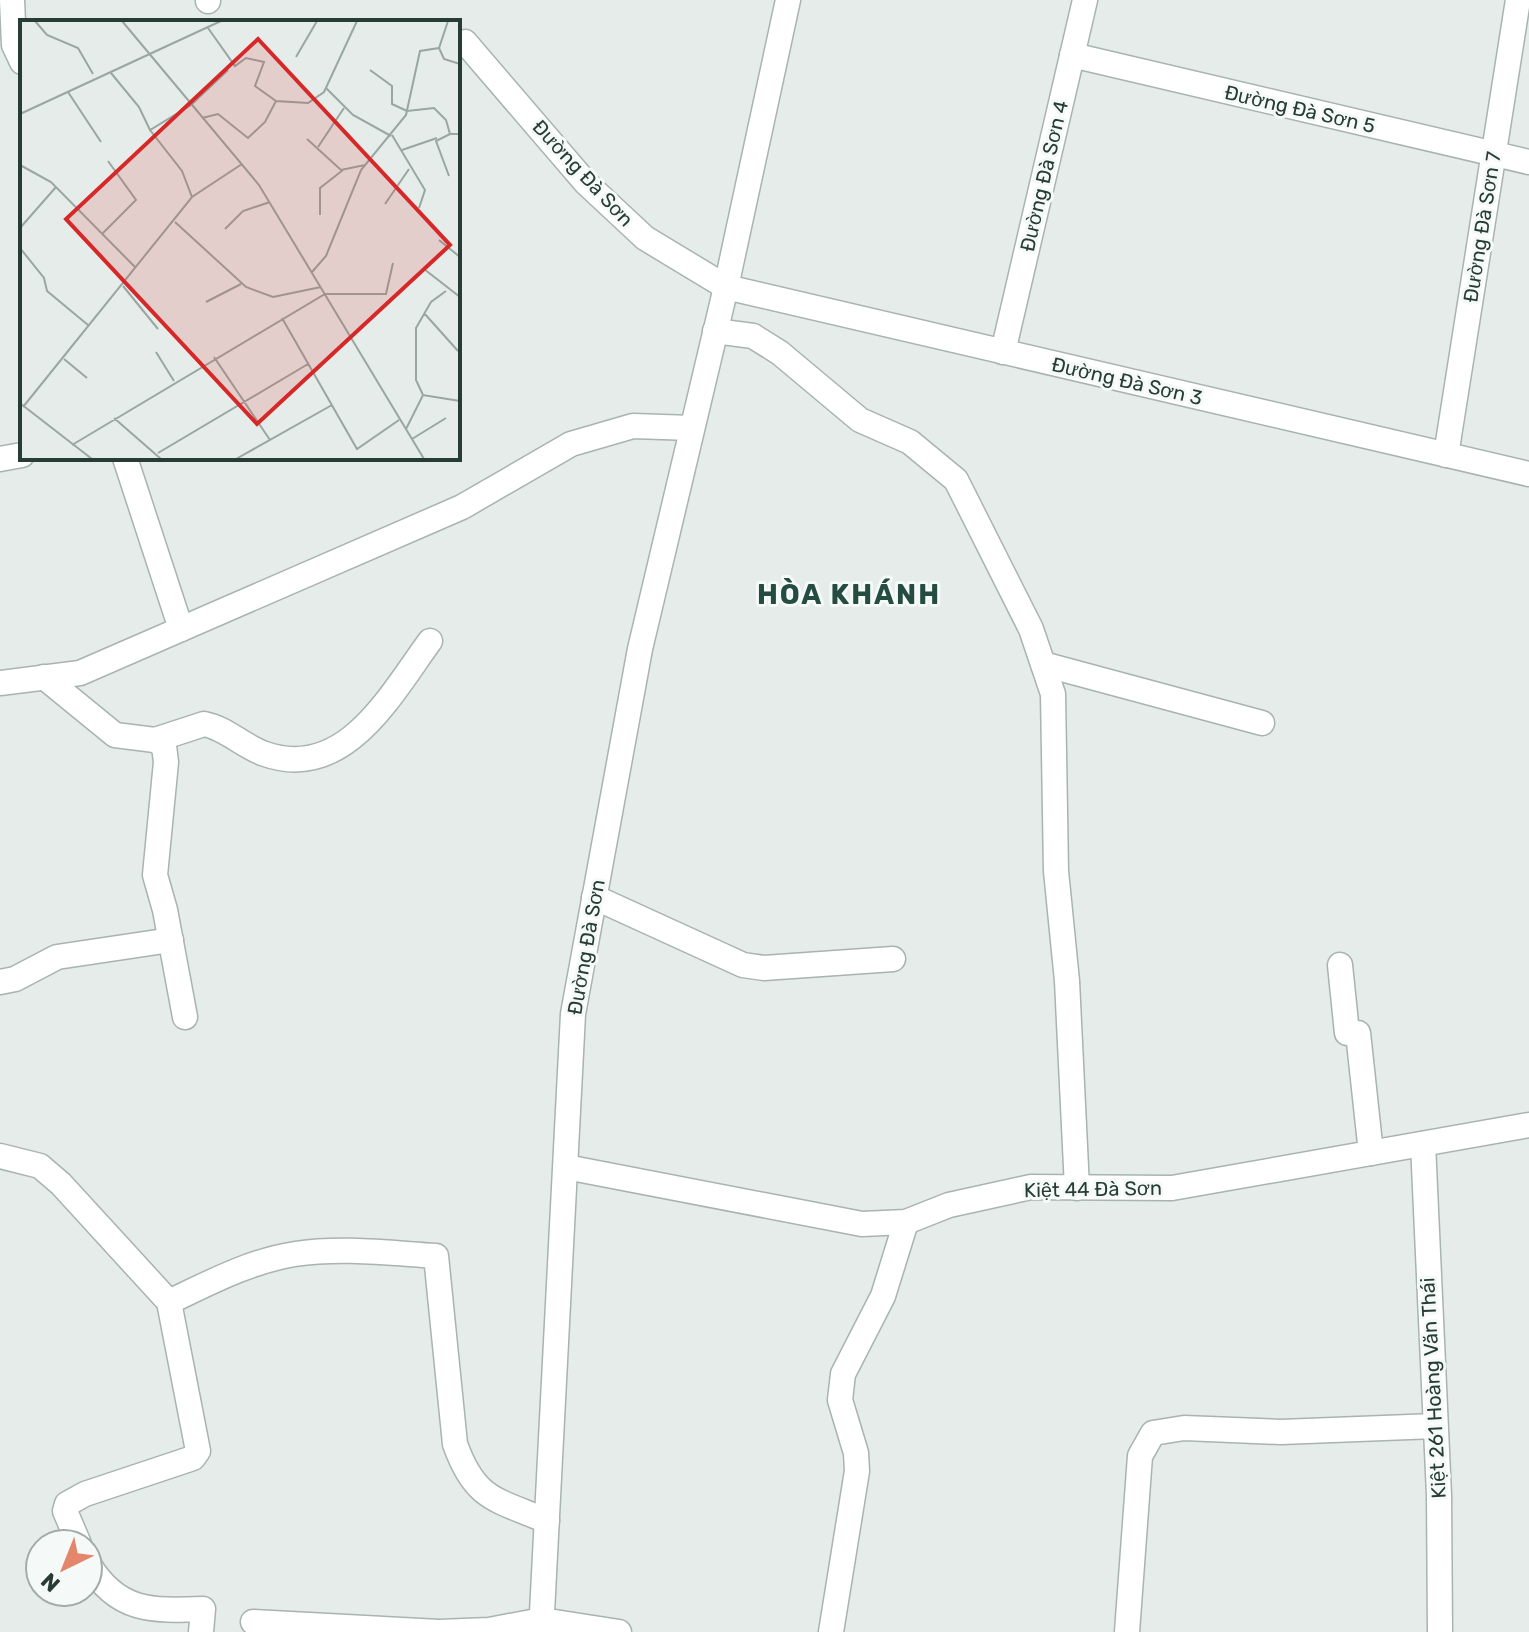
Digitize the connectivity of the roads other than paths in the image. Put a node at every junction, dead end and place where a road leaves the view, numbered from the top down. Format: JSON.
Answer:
{"nodes":[{"id":1,"x":12,"y":0,"type":"edge"},
{"id":2,"x":788,"y":0,"type":"edge"},
{"id":3,"x":1085,"y":0,"type":"edge"},
{"id":4,"x":1518,"y":0,"type":"edge"},
{"id":5,"x":460,"y":43,"type":"edge"},
{"id":6,"x":1072,"y":55,"type":"junction"},
{"id":7,"x":20,"y":58,"type":"edge"},
{"id":8,"x":1493,"y":155,"type":"junction"},
{"id":9,"x":1529,"y":162,"type":"edge"},
{"id":10,"x":726,"y":287,"type":"junction"},
{"id":11,"x":715,"y":331,"type":"junction"},
{"id":12,"x":1003,"y":352,"type":"junction"},
{"id":13,"x":692,"y":428,"type":"junction"},
{"id":14,"x":20,"y":455,"type":"edge"},
{"id":15,"x":1446,"y":455,"type":"junction"},
{"id":16,"x":0,"y":459,"type":"edge"},
{"id":17,"x":126,"y":460,"type":"edge"},
{"id":18,"x":1529,"y":474,"type":"edge"},
{"id":19,"x":181,"y":629,"type":"junction"},
{"id":20,"x":430,"y":641,"type":"dead end"},
{"id":21,"x":1043,"y":664,"type":"junction"},
{"id":22,"x":44,"y":677,"type":"junction"},
{"id":23,"x":0,"y":683,"type":"edge"},
{"id":24,"x":1262,"y":723,"type":"dead end"},
{"id":25,"x":155,"y":740,"type":"junction"},
{"id":26,"x":594,"y":897,"type":"junction"},
{"id":27,"x":171,"y":940,"type":"junction"},
{"id":28,"x":893,"y":959,"type":"dead end"},
{"id":29,"x":1340,"y":965,"type":"dead end"},
{"id":30,"x":0,"y":982,"type":"edge"},
{"id":31,"x":185,"y":1017,"type":"dead end"},
{"id":32,"x":1529,"y":1125,"type":"edge"},
{"id":33,"x":1423,"y":1144,"type":"junction"},
{"id":34,"x":1371,"y":1153,"type":"junction"},
{"id":35,"x":0,"y":1156,"type":"edge"},
{"id":36,"x":566,"y":1167,"type":"junction"},
{"id":37,"x":1077,"y":1188,"type":"junction"},
{"id":38,"x":906,"y":1222,"type":"junction"},
{"id":39,"x":169,"y":1302,"type":"junction"},
{"id":40,"x":1435,"y":1426,"type":"junction"},
{"id":41,"x":547,"y":1521,"type":"junction"},
{"id":42,"x":72,"y":1528,"type":"edge"},
{"id":43,"x":104,"y":1587,"type":"edge"},
{"id":44,"x":253,"y":1622,"type":"dead end"},
{"id":45,"x":542,"y":1626,"type":"edge"},
{"id":46,"x":201,"y":1632,"type":"edge"},
{"id":47,"x":619,"y":1632,"type":"edge"},
{"id":48,"x":831,"y":1632,"type":"edge"},
{"id":49,"x":1127,"y":1632,"type":"edge"},
{"id":50,"x":1440,"y":1632,"type":"edge"}],
"edges":[{"from":1,"to":7,"type":"street"},
{"from":2,"to":10,"type":"street","name":"Đường Đà Sơn"},
{"from":3,"to":6,"type":"street","name":"Đường Đà Sơn 4"},
{"from":4,"to":8,"type":"street","name":"Đường Đà Sơn 7"},
{"from":5,"to":10,"type":"street","name":"Đường Đà Sơn"},
{"from":6,"to":8,"type":"street","name":"Đường Đà Sơn 5"},
{"from":6,"to":12,"type":"street","name":"Đường Đà Sơn 4"},
{"from":8,"to":9,"type":"street","name":"Đường Đà Sơn 5"},
{"from":8,"to":15,"type":"street","name":"Đường Đà Sơn 7"},
{"from":10,"to":11,"type":"street","name":"Đường Đà Sơn"},
{"from":10,"to":12,"type":"street","name":"Đường Đà Sơn 3"},
{"from":11,"to":13,"type":"street","name":"Đường Đà Sơn"},
{"from":11,"to":21,"type":"street"},
{"from":12,"to":15,"type":"street","name":"Đường Đà Sơn 3"},
{"from":13,"to":19,"type":"street"},
{"from":13,"to":26,"type":"street","name":"Đường Đà Sơn"},
{"from":14,"to":16,"type":"street"},
{"from":15,"to":18,"type":"street","name":"Đường Đà Sơn 3"},
{"from":17,"to":19,"type":"street"},
{"from":19,"to":22,"type":"street"},
{"from":20,"to":25,"type":"street"},
{"from":21,"to":24,"type":"street"},
{"from":21,"to":37,"type":"street"},
{"from":22,"to":23,"type":"street"},
{"from":22,"to":25,"type":"street"},
{"from":25,"to":27,"type":"street"},
{"from":26,"to":28,"type":"street"},
{"from":26,"to":36,"type":"street","name":"Đường Đà Sơn"},
{"from":27,"to":30,"type":"street"},
{"from":27,"to":31,"type":"street"},
{"from":29,"to":34,"type":"street"},
{"from":32,"to":33,"type":"street","name":"Kiệt 44 Đà Sơn"},
{"from":33,"to":34,"type":"street","name":"Kiệt 44 Đà Sơn"},
{"from":33,"to":40,"type":"street","name":"Kiệt 261 Hoàng Văn Thái"},
{"from":34,"to":37,"type":"street","name":"Kiệt 44 Đà Sơn"},
{"from":35,"to":39,"type":"street"},
{"from":36,"to":38,"type":"street","name":"Kiệt 44 Đà Sơn"},
{"from":36,"to":41,"type":"street","name":"Đường Đà Sơn"},
{"from":37,"to":38,"type":"street","name":"Kiệt 44 Đà Sơn"},
{"from":38,"to":48,"type":"street"},
{"from":39,"to":41,"type":"street"},
{"from":39,"to":42,"type":"street"},
{"from":40,"to":49,"type":"street"},
{"from":40,"to":50,"type":"street","name":"Kiệt 261 Hoàng Văn Thái"},
{"from":41,"to":45,"type":"street","name":"Đường Đà Sơn"},
{"from":43,"to":46,"type":"street"},
{"from":44,"to":45,"type":"street"},
{"from":45,"to":47,"type":"street"}]}
